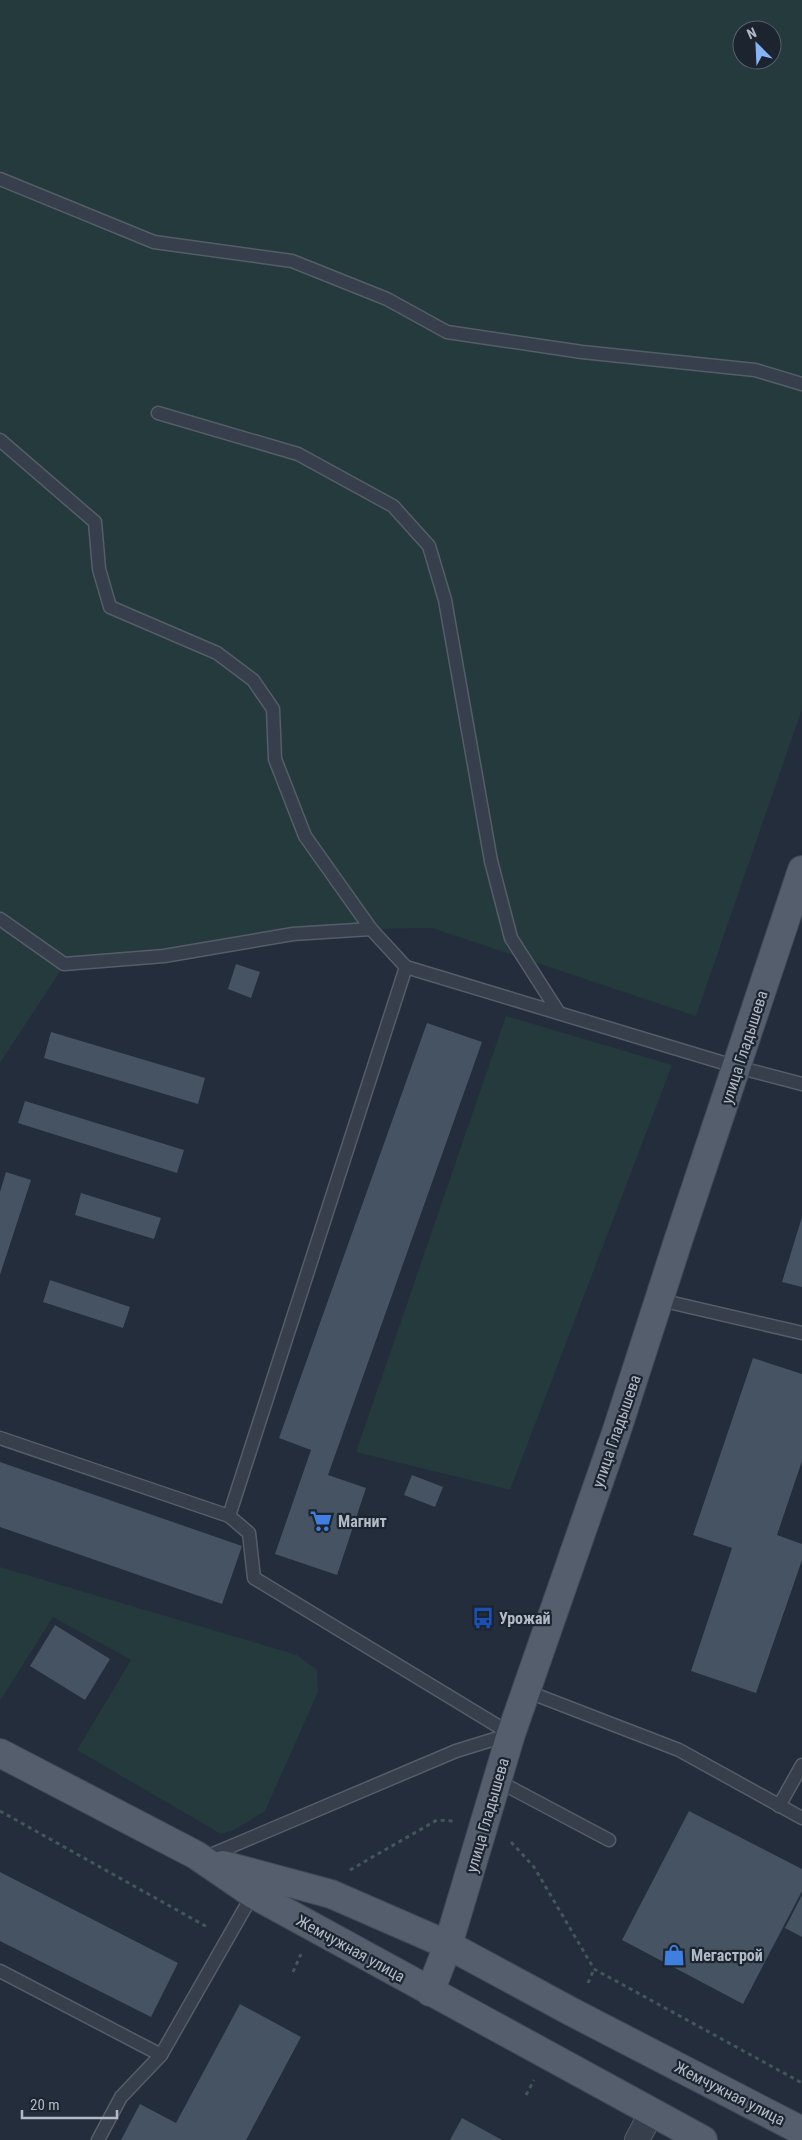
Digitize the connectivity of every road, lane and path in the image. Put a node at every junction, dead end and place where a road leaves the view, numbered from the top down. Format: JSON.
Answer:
{"nodes":[{"id":1,"x":0,"y":179,"type":"edge"},
{"id":2,"x":802,"y":384,"type":"edge"},
{"id":3,"x":158,"y":413,"type":"dead end"},
{"id":4,"x":0,"y":440,"type":"edge"},
{"id":5,"x":802,"y":870,"type":"edge"},
{"id":6,"x":0,"y":919,"type":"edge"},
{"id":7,"x":371,"y":929,"type":"junction"},
{"id":8,"x":406,"y":966,"type":"junction"},
{"id":9,"x":560,"y":1013,"type":"junction"},
{"id":10,"x":737,"y":1067,"type":"junction"},
{"id":11,"x":802,"y":1084,"type":"edge"},
{"id":12,"x":660,"y":1300,"type":"junction"},
{"id":13,"x":802,"y":1333,"type":"edge"},
{"id":14,"x":0,"y":1438,"type":"edge"},
{"id":15,"x":229,"y":1516,"type":"junction"},
{"id":16,"x":526,"y":1691,"type":"junction"},
{"id":17,"x":511,"y":1734,"type":"junction"},
{"id":18,"x":0,"y":1753,"type":"edge"},
{"id":19,"x":802,"y":1765,"type":"edge"},
{"id":20,"x":496,"y":1780,"type":"junction"},
{"id":21,"x":779,"y":1806,"type":"junction"},
{"id":22,"x":0,"y":1811,"type":"edge"},
{"id":23,"x":802,"y":1818,"type":"edge"},
{"id":24,"x":455,"y":1821,"type":"dead end"},
{"id":25,"x":509,"y":1839,"type":"dead end"},
{"id":26,"x":609,"y":1840,"type":"dead end"},
{"id":27,"x":199,"y":1857,"type":"junction"},
{"id":28,"x":347,"y":1872,"type":"dead end"},
{"id":29,"x":253,"y":1894,"type":"junction"},
{"id":30,"x":227,"y":1938,"type":"junction"},
{"id":31,"x":448,"y":1945,"type":"junction"},
{"id":32,"x":303,"y":1950,"type":"dead end"},
{"id":33,"x":594,"y":1969,"type":"junction"},
{"id":34,"x":0,"y":1972,"type":"edge"},
{"id":35,"x":292,"y":1972,"type":"dead end"},
{"id":36,"x":588,"y":1983,"type":"dead end"},
{"id":37,"x":430,"y":1992,"type":"junction"},
{"id":38,"x":161,"y":2055,"type":"junction"},
{"id":39,"x":537,"y":2076,"type":"dead end"},
{"id":40,"x":802,"y":2083,"type":"edge"},
{"id":41,"x":526,"y":2095,"type":"dead end"},
{"id":42,"x":652,"y":2112,"type":"junction"},
{"id":43,"x":802,"y":2131,"type":"edge"},
{"id":44,"x":98,"y":2140,"type":"edge"},
{"id":45,"x":637,"y":2140,"type":"edge"},
{"id":46,"x":703,"y":2140,"type":"edge"}],
"edges":[{"from":1,"to":2,"type":"lane"},
{"from":3,"to":9,"type":"lane"},
{"from":4,"to":7,"type":"lane"},
{"from":5,"to":10,"type":"main road","name":"улица Гладышева"},
{"from":6,"to":7,"type":"lane"},
{"from":7,"to":8,"type":"lane"},
{"from":8,"to":9,"type":"lane"},
{"from":8,"to":15,"type":"lane"},
{"from":9,"to":10,"type":"lane"},
{"from":10,"to":11,"type":"lane"},
{"from":10,"to":12,"type":"main road","name":"улица Гладышева"},
{"from":12,"to":13,"type":"lane"},
{"from":12,"to":16,"type":"main road","name":"улица Гладышева"},
{"from":14,"to":15,"type":"lane"},
{"from":15,"to":17,"type":"lane"},
{"from":16,"to":17,"type":"main road","name":"улица Гладышева"},
{"from":16,"to":21,"type":"lane"},
{"from":17,"to":20,"type":"main road","name":"улица Гладышева"},
{"from":17,"to":27,"type":"lane"},
{"from":18,"to":27,"type":"main road","name":"Жемчужная улица"},
{"from":19,"to":21,"type":"lane"},
{"from":20,"to":26,"type":"lane"},
{"from":20,"to":31,"type":"main road","name":"улица Гладышева"},
{"from":21,"to":23,"type":"lane"},
{"from":22,"to":30,"type":"path"},
{"from":24,"to":28,"type":"path"},
{"from":25,"to":33,"type":"path"},
{"from":27,"to":29,"type":"main road","name":"Жемчужная улица"},
{"from":27,"to":31,"type":"main road","name":"Жемчужная улица"},
{"from":29,"to":30,"type":"lane"},
{"from":29,"to":37,"type":"main road","name":"Жемчужная улица"},
{"from":30,"to":38,"type":"lane"},
{"from":31,"to":37,"type":"main road","name":"улица Гладышева"},
{"from":31,"to":43,"type":"main road","name":"Жемчужная улица"},
{"from":32,"to":35,"type":"path"},
{"from":33,"to":36,"type":"path"},
{"from":33,"to":40,"type":"path"},
{"from":34,"to":38,"type":"lane"},
{"from":37,"to":42,"type":"main road","name":"Жемчужная улица"},
{"from":38,"to":44,"type":"lane"},
{"from":39,"to":41,"type":"path"},
{"from":42,"to":45,"type":"street"},
{"from":42,"to":46,"type":"main road","name":"Жемчужная улица"}]}
